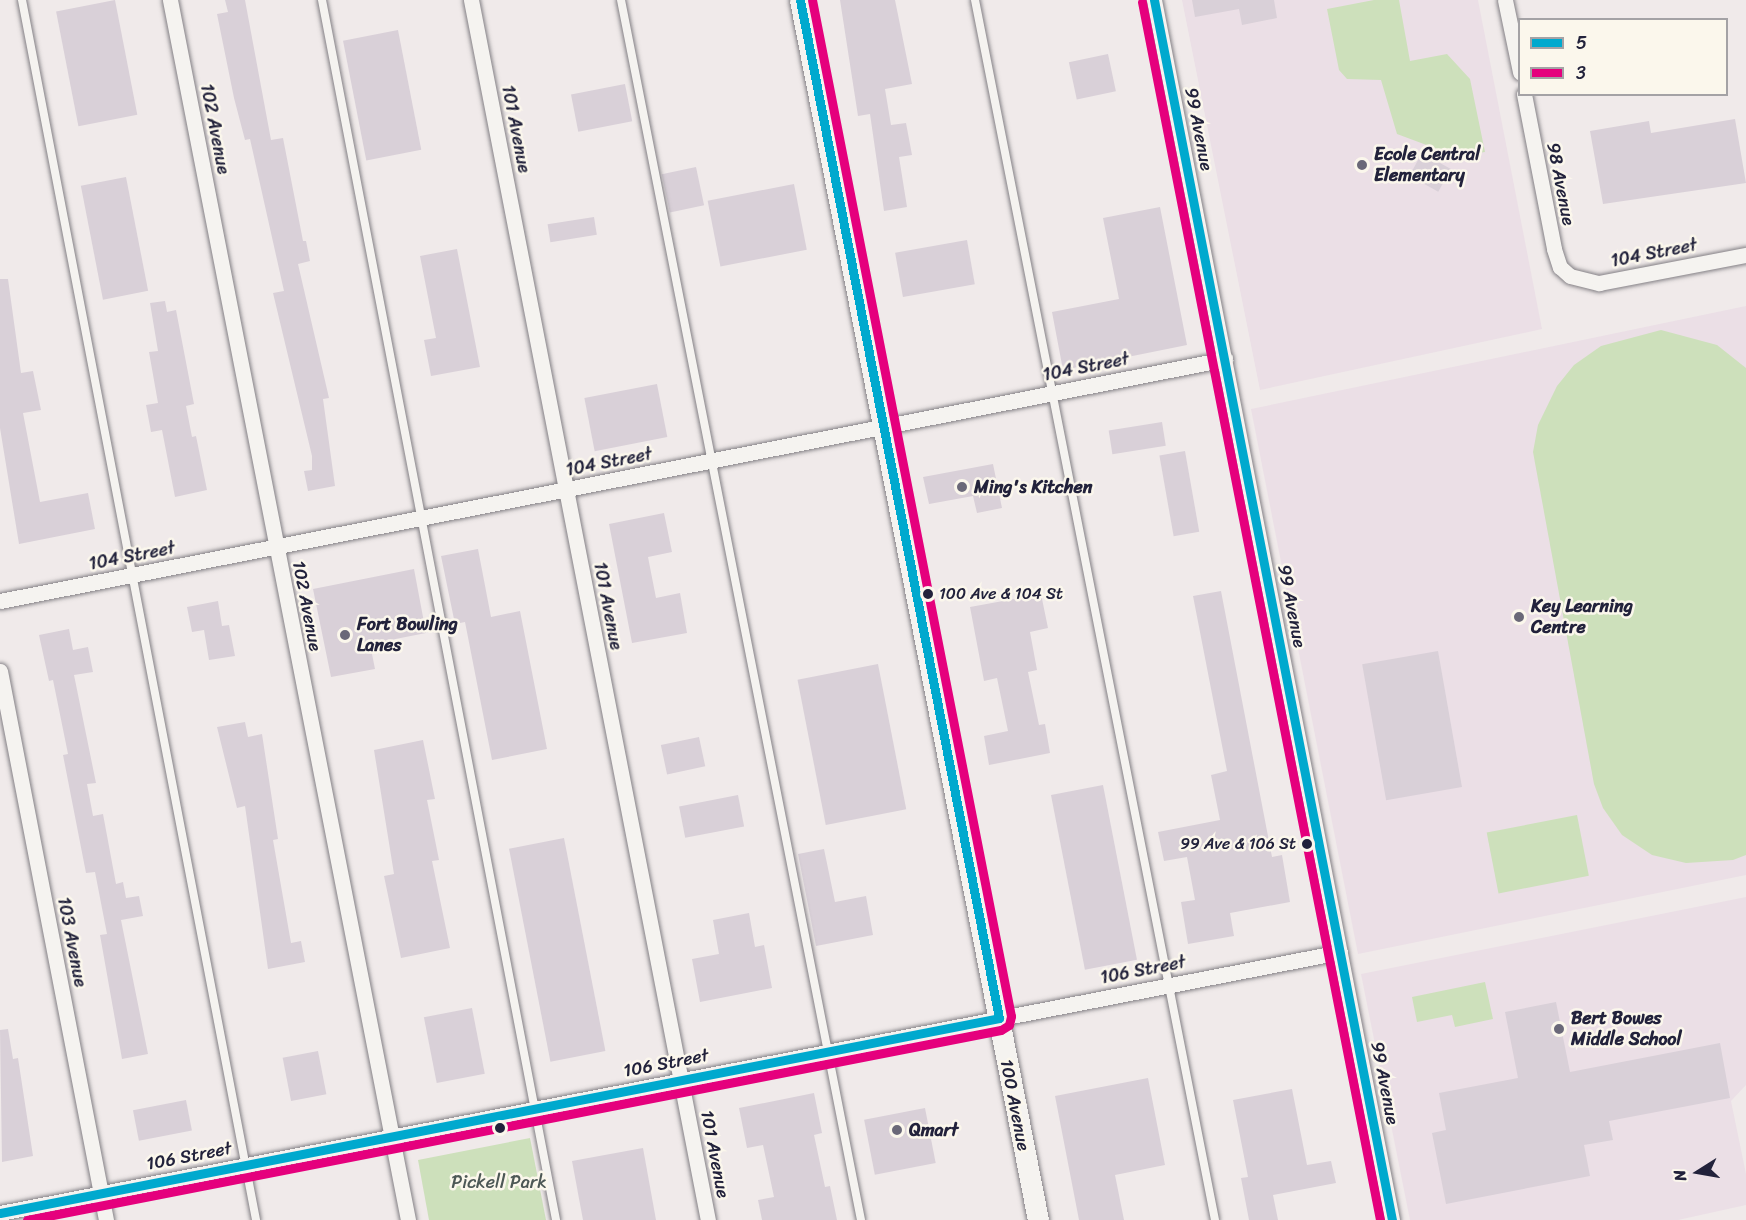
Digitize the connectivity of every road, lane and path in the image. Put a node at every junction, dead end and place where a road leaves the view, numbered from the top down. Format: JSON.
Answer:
{"nodes":[{"id":1,"x":22,"y":0,"type":"edge"},
{"id":2,"x":170,"y":0,"type":"edge"},
{"id":3,"x":322,"y":0,"type":"edge"},
{"id":4,"x":471,"y":0,"type":"edge"},
{"id":5,"x":621,"y":0,"type":"edge"},
{"id":6,"x":800,"y":0,"type":"edge"},
{"id":7,"x":975,"y":0,"type":"edge"},
{"id":8,"x":1154,"y":0,"type":"edge"},
{"id":9,"x":1506,"y":0,"type":"edge"},
{"id":10,"x":1518,"y":62,"type":"edge"},
{"id":11,"x":1524,"y":96,"type":"edge"},
{"id":12,"x":1746,"y":255,"type":"edge"},
{"id":13,"x":1570,"y":276,"type":"joint"},
{"id":14,"x":1225,"y":359,"type":"junction"},
{"id":15,"x":1054,"y":394,"type":"junction"},
{"id":16,"x":884,"y":427,"type":"junction"},
{"id":17,"x":712,"y":462,"type":"junction"},
{"id":18,"x":566,"y":491,"type":"junction"},
{"id":19,"x":422,"y":519,"type":"junction"},
{"id":20,"x":276,"y":548,"type":"junction"},
{"id":21,"x":133,"y":576,"type":"junction"},
{"id":22,"x":0,"y":601,"type":"edge"},
{"id":23,"x":0,"y":671,"type":"edge"},
{"id":24,"x":1340,"y":952,"type":"junction"},
{"id":25,"x":1169,"y":985,"type":"junction"},
{"id":26,"x":999,"y":1018,"type":"junction"},
{"id":27,"x":829,"y":1052,"type":"junction"},
{"id":28,"x":681,"y":1080,"type":"junction"},
{"id":29,"x":535,"y":1109,"type":"junction"},
{"id":30,"x":392,"y":1137,"type":"junction"},
{"id":31,"x":245,"y":1165,"type":"junction"},
{"id":32,"x":101,"y":1193,"type":"junction"},
{"id":33,"x":0,"y":1213,"type":"edge"},
{"id":34,"x":106,"y":1220,"type":"edge"},
{"id":35,"x":256,"y":1220,"type":"edge"},
{"id":36,"x":408,"y":1220,"type":"edge"},
{"id":37,"x":556,"y":1220,"type":"edge"},
{"id":38,"x":708,"y":1220,"type":"edge"},
{"id":39,"x":861,"y":1220,"type":"edge"},
{"id":40,"x":1038,"y":1220,"type":"edge"},
{"id":41,"x":1215,"y":1220,"type":"edge"},
{"id":42,"x":1392,"y":1220,"type":"edge"}],
"edges":[{"from":1,"to":21,"type":"lane"},
{"from":2,"to":20,"type":"street","name":"102 Avenue"},
{"from":3,"to":19,"type":"lane"},
{"from":4,"to":18,"type":"street","name":"101 Avenue"},
{"from":5,"to":17,"type":"lane"},
{"from":6,"to":16,"type":"main road","name":"100 Avenue"},
{"from":7,"to":15,"type":"lane"},
{"from":8,"to":14,"type":"street","name":"99 Avenue"},
{"from":9,"to":10,"type":"street"},
{"from":11,"to":13,"type":"street","name":"98 Avenue"},
{"from":12,"to":13,"type":"street","name":"104 Street"},
{"from":14,"to":15,"type":"street","name":"104 Street"},
{"from":14,"to":24,"type":"street","name":"99 Avenue"},
{"from":15,"to":16,"type":"street","name":"104 Street"},
{"from":15,"to":25,"type":"lane"},
{"from":16,"to":17,"type":"street","name":"104 Street"},
{"from":16,"to":26,"type":"main road","name":"100 Avenue"},
{"from":17,"to":18,"type":"street","name":"104 Street"},
{"from":17,"to":27,"type":"lane"},
{"from":18,"to":19,"type":"street","name":"104 Street"},
{"from":18,"to":28,"type":"street","name":"101 Avenue"},
{"from":19,"to":20,"type":"street","name":"104 Street"},
{"from":19,"to":29,"type":"lane"},
{"from":20,"to":21,"type":"street","name":"104 Street"},
{"from":20,"to":30,"type":"street","name":"102 Avenue"},
{"from":21,"to":22,"type":"street","name":"104 Street"},
{"from":21,"to":31,"type":"lane"},
{"from":23,"to":32,"type":"street","name":"103 Avenue"},
{"from":24,"to":25,"type":"street","name":"106 Street"},
{"from":24,"to":42,"type":"street","name":"99 Avenue"},
{"from":25,"to":26,"type":"street","name":"106 Street"},
{"from":25,"to":41,"type":"lane"},
{"from":26,"to":27,"type":"street","name":"106 Street"},
{"from":26,"to":40,"type":"main road","name":"100 Avenue"},
{"from":27,"to":28,"type":"street","name":"106 Street"},
{"from":27,"to":39,"type":"lane"},
{"from":28,"to":29,"type":"street","name":"106 Street"},
{"from":28,"to":38,"type":"street","name":"101 Avenue"},
{"from":29,"to":30,"type":"street","name":"106 Street"},
{"from":29,"to":37,"type":"lane"},
{"from":30,"to":31,"type":"street","name":"106 Street"},
{"from":30,"to":36,"type":"street","name":"102 Avenue"},
{"from":31,"to":32,"type":"street","name":"106 Street"},
{"from":31,"to":35,"type":"lane"},
{"from":32,"to":33,"type":"street","name":"106 Street"},
{"from":32,"to":34,"type":"street","name":"103 Avenue"}]}
